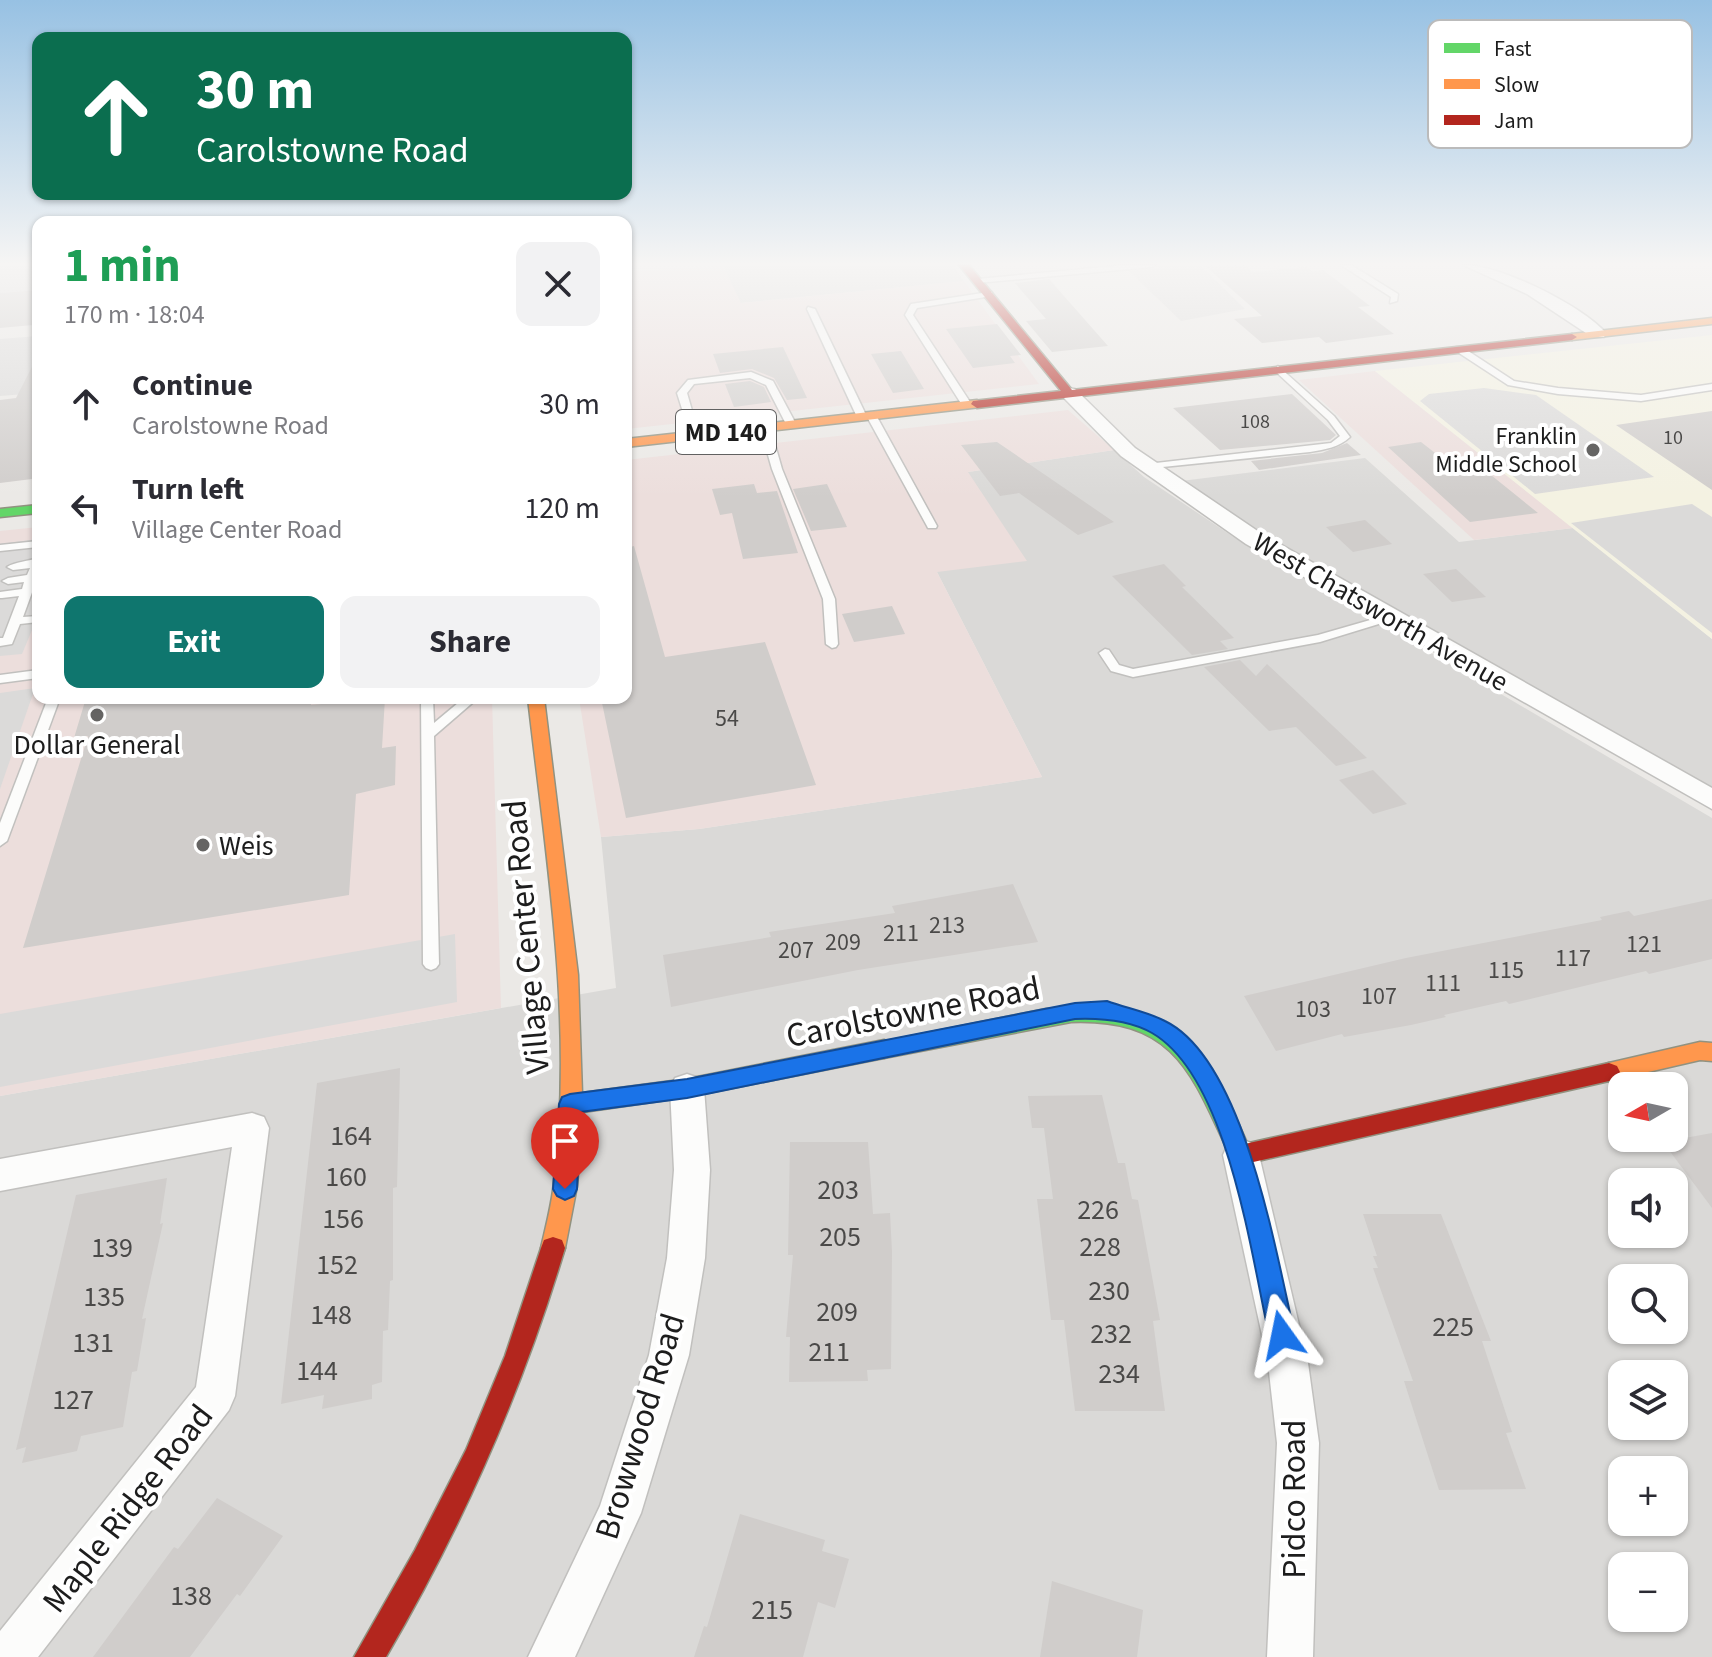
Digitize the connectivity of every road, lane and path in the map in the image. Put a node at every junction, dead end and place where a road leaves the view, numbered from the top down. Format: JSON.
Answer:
{"nodes":[{"id":1,"x":828,"y":342,"type":"edge"},
{"id":2,"x":927,"y":342,"type":"edge"},
{"id":3,"x":1027,"y":342,"type":"edge"},
{"id":4,"x":1517,"y":342,"type":"edge"},
{"id":5,"x":1459,"y":349,"type":"junction"},
{"id":6,"x":1278,"y":369,"type":"junction"},
{"id":7,"x":1712,"y":387,"type":"edge"},
{"id":8,"x":1069,"y":393,"type":"junction"},
{"id":9,"x":967,"y":405,"type":"junction"},
{"id":10,"x":867,"y":416,"type":"junction"},
{"id":11,"x":791,"y":424,"type":"junction"},
{"id":12,"x":765,"y":427,"type":"junction"},
{"id":13,"x":694,"y":435,"type":"junction"},
{"id":14,"x":632,"y":442,"type":"edge"},
{"id":15,"x":1147,"y":467,"type":"junction"},
{"id":16,"x":32,"y":510,"type":"edge"},
{"id":17,"x":0,"y":513,"type":"edge"},
{"id":18,"x":932,"y":526,"type":"dead end"},
{"id":19,"x":32,"y":545,"type":"edge"},
{"id":20,"x":0,"y":548,"type":"edge"},
{"id":21,"x":32,"y":564,"type":"edge"},
{"id":22,"x":13,"y":567,"type":"dead end"},
{"id":23,"x":31,"y":578,"type":"joint"},
{"id":24,"x":8,"y":581,"type":"dead end"},
{"id":25,"x":25,"y":592,"type":"junction"},
{"id":26,"x":2,"y":595,"type":"dead end"},
{"id":27,"x":0,"y":616,"type":"edge"},
{"id":28,"x":1391,"y":617,"type":"junction"},
{"id":29,"x":16,"y":618,"type":"junction"},
{"id":30,"x":32,"y":619,"type":"edge"},
{"id":31,"x":0,"y":642,"type":"edge"},
{"id":32,"x":832,"y":644,"type":"dead end"},
{"id":33,"x":1105,"y":653,"type":"dead end"},
{"id":34,"x":32,"y":675,"type":"edge"},
{"id":35,"x":0,"y":679,"type":"edge"},
{"id":36,"x":52,"y":704,"type":"edge"},
{"id":37,"x":427,"y":704,"type":"edge"},
{"id":38,"x":465,"y":704,"type":"edge"},
{"id":39,"x":537,"y":704,"type":"edge"},
{"id":40,"x":427,"y":735,"type":"junction"},
{"id":41,"x":1712,"y":800,"type":"edge"},
{"id":42,"x":0,"y":841,"type":"edge"},
{"id":43,"x":431,"y":964,"type":"dead end"},
{"id":44,"x":1712,"y":1052,"type":"edge"},
{"id":45,"x":687,"y":1088,"type":"junction"},
{"id":46,"x":570,"y":1104,"type":"junction"},
{"id":47,"x":1241,"y":1155,"type":"junction"},
{"id":48,"x":0,"y":1175,"type":"edge"},
{"id":49,"x":9,"y":1657,"type":"edge"},
{"id":50,"x":369,"y":1657,"type":"edge"},
{"id":51,"x":551,"y":1657,"type":"edge"},
{"id":52,"x":1290,"y":1657,"type":"edge"}],
"edges":[{"from":1,"to":10,"type":"lane"},
{"from":2,"to":9,"type":"lane"},
{"from":3,"to":8,"type":"street"},
{"from":4,"to":5,"type":"street","number":"MD 140"},
{"from":5,"to":6,"type":"street","number":"MD 140"},
{"from":5,"to":7,"type":"lane"},
{"from":6,"to":8,"type":"street","number":"MD 140"},
{"from":6,"to":15,"type":"lane"},
{"from":8,"to":9,"type":"street","number":"MD 140"},
{"from":8,"to":15,"type":"street","name":"West Chatsworth Avenue"},
{"from":9,"to":10,"type":"street","number":"MD 140"},
{"from":10,"to":11,"type":"street","number":"MD 140"},
{"from":10,"to":18,"type":"lane"},
{"from":11,"to":12,"type":"street","number":"MD 140"},
{"from":11,"to":13,"type":"lane"},
{"from":12,"to":13,"type":"street","number":"MD 140"},
{"from":12,"to":32,"type":"lane"},
{"from":13,"to":14,"type":"street","number":"MD 140"},
{"from":15,"to":28,"type":"street","name":"West Chatsworth Avenue"},
{"from":16,"to":17,"type":"street"},
{"from":19,"to":20,"type":"lane"},
{"from":21,"to":22,"type":"lane"},
{"from":23,"to":24,"type":"lane"},
{"from":23,"to":25,"type":"lane"},
{"from":25,"to":26,"type":"lane"},
{"from":25,"to":29,"type":"lane"},
{"from":27,"to":29,"type":"lane"},
{"from":28,"to":33,"type":"lane"},
{"from":28,"to":41,"type":"street","name":"West Chatsworth Avenue"},
{"from":29,"to":30,"type":"lane"},
{"from":29,"to":31,"type":"lane"},
{"from":34,"to":35,"type":"lane"},
{"from":36,"to":42,"type":"lane"},
{"from":37,"to":40,"type":"lane"},
{"from":38,"to":40,"type":"lane"},
{"from":39,"to":46,"type":"street","name":"Village Center Road"},
{"from":40,"to":43,"type":"lane"},
{"from":44,"to":47,"type":"street"},
{"from":45,"to":46,"type":"street","name":"Carolstowne Road"},
{"from":45,"to":47,"type":"street","name":"Carolstowne Road"},
{"from":45,"to":51,"type":"street","name":"Browwood Road"},
{"from":46,"to":50,"type":"street","name":"Village Center Road"},
{"from":47,"to":52,"type":"street","name":"Pidco Road"},
{"from":48,"to":49,"type":"street","name":"Maple Ridge Road"}]}
